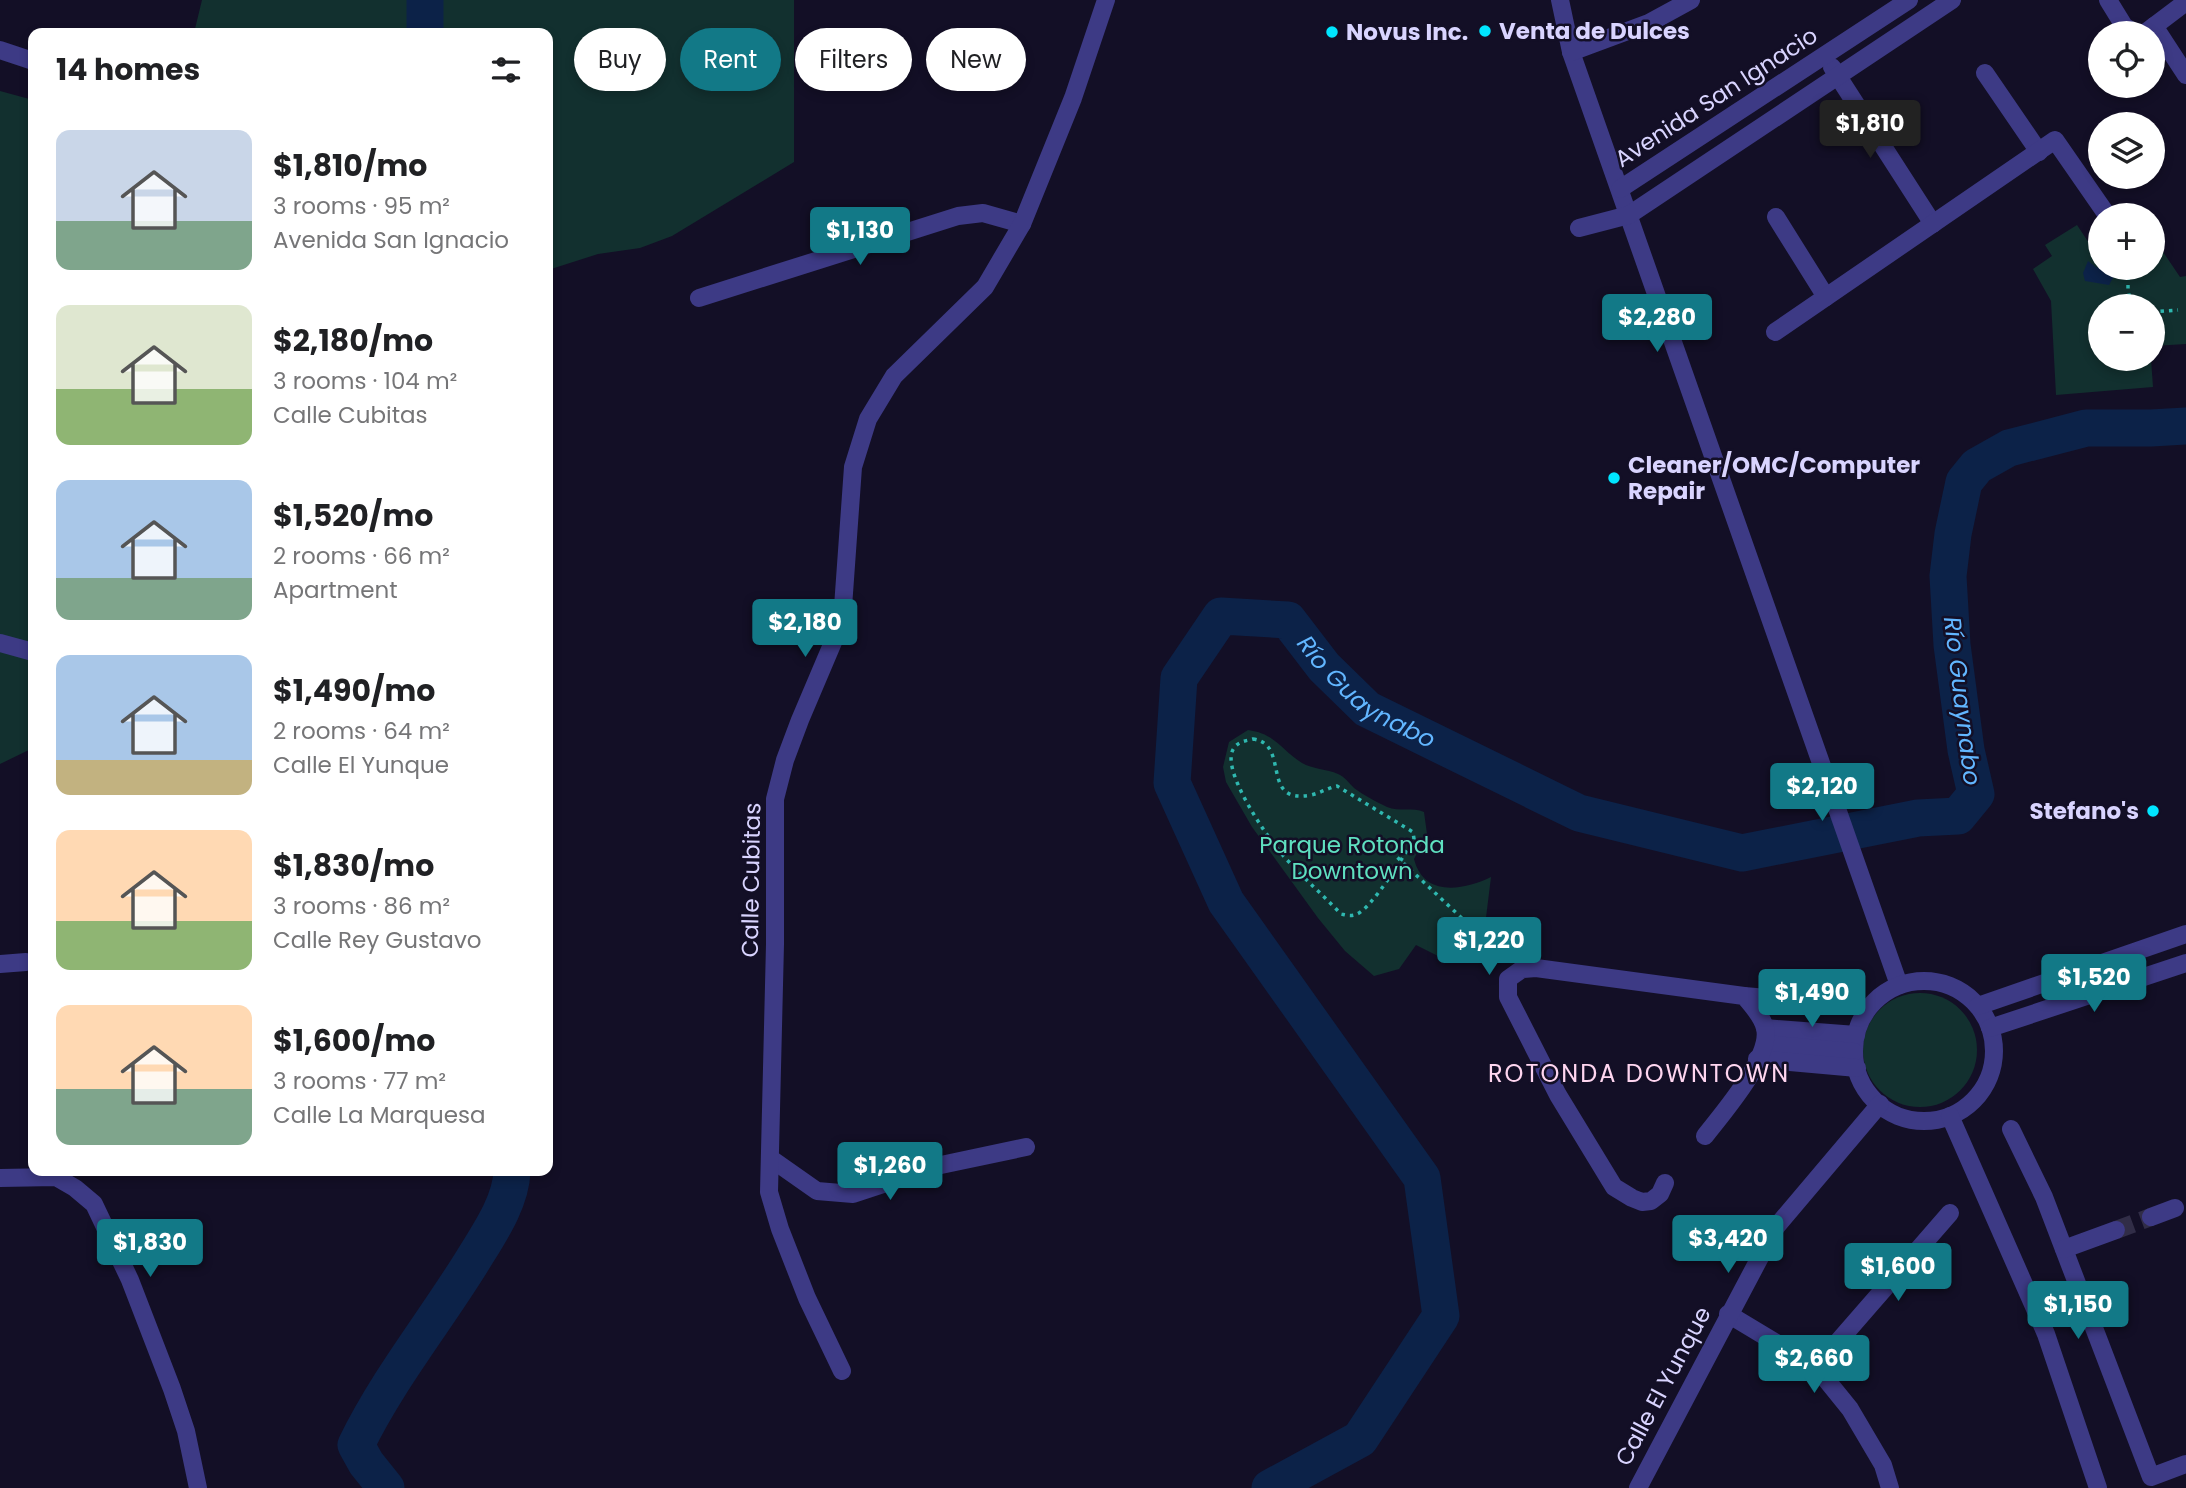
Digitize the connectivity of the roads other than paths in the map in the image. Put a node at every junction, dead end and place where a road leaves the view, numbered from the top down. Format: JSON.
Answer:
{"nodes":[{"id":1,"x":1106,"y":0,"type":"edge"},
{"id":2,"x":1560,"y":0,"type":"edge"},
{"id":3,"x":1691,"y":0,"type":"edge"},
{"id":4,"x":1909,"y":0,"type":"edge"},
{"id":5,"x":1952,"y":0,"type":"edge"},
{"id":6,"x":2108,"y":0,"type":"edge"},
{"id":7,"x":2186,"y":2,"type":"edge"},
{"id":8,"x":2121,"y":21,"type":"edge"},
{"id":9,"x":2161,"y":21,"type":"edge"},
{"id":10,"x":2165,"y":49,"type":"edge"},
{"id":11,"x":0,"y":50,"type":"edge"},
{"id":12,"x":1571,"y":52,"type":"junction"},
{"id":13,"x":1825,"y":55,"type":"junction"},
{"id":14,"x":28,"y":59,"type":"edge"},
{"id":15,"x":1984,"y":73,"type":"dead end"},
{"id":16,"x":2186,"y":75,"type":"edge"},
{"id":17,"x":1838,"y":76,"type":"junction"},
{"id":18,"x":2039,"y":152,"type":"junction"},
{"id":19,"x":1620,"y":189,"type":"junction"},
{"id":20,"x":2099,"y":203,"type":"edge"},
{"id":21,"x":1629,"y":215,"type":"junction"},
{"id":22,"x":1776,"y":217,"type":"dead end"},
{"id":23,"x":1022,"y":224,"type":"junction"},
{"id":24,"x":1933,"y":224,"type":"junction"},
{"id":25,"x":1579,"y":228,"type":"dead end"},
{"id":26,"x":1826,"y":297,"type":"junction"},
{"id":27,"x":699,"y":298,"type":"dead end"},
{"id":28,"x":1775,"y":332,"type":"dead end"},
{"id":29,"x":0,"y":643,"type":"edge"},
{"id":30,"x":28,"y":651,"type":"edge"},
{"id":31,"x":2186,"y":934,"type":"edge"},
{"id":32,"x":26,"y":962,"type":"dead end"},
{"id":33,"x":2186,"y":963,"type":"edge"},
{"id":34,"x":0,"y":964,"type":"edge"},
{"id":35,"x":1899,"y":985,"type":"junction"},
{"id":36,"x":1744,"y":996,"type":"junction"},
{"id":37,"x":1793,"y":1000,"type":"dead end"},
{"id":38,"x":1978,"y":1006,"type":"junction"},
{"id":39,"x":1990,"y":1028,"type":"junction"},
{"id":40,"x":1762,"y":1044,"type":"junction"},
{"id":41,"x":1856,"y":1052,"type":"junction"},
{"id":42,"x":1880,"y":1104,"type":"junction"},
{"id":43,"x":1950,"y":1116,"type":"junction"},
{"id":44,"x":2011,"y":1129,"type":"dead end"},
{"id":45,"x":1704,"y":1136,"type":"dead end"},
{"id":46,"x":1026,"y":1147,"type":"dead end"},
{"id":47,"x":770,"y":1158,"type":"junction"},
{"id":48,"x":0,"y":1178,"type":"edge"},
{"id":49,"x":1665,"y":1183,"type":"dead end"},
{"id":50,"x":2175,"y":1208,"type":"dead end"},
{"id":51,"x":1950,"y":1213,"type":"dead end"},
{"id":52,"x":2151,"y":1217,"type":"tunnel mouth"},
{"id":53,"x":2116,"y":1230,"type":"tunnel mouth"},
{"id":54,"x":2064,"y":1249,"type":"junction"},
{"id":55,"x":1728,"y":1314,"type":"junction"},
{"id":56,"x":1816,"y":1367,"type":"junction"},
{"id":57,"x":842,"y":1371,"type":"dead end"},
{"id":58,"x":2186,"y":1464,"type":"edge"},
{"id":59,"x":198,"y":1488,"type":"edge"},
{"id":60,"x":1638,"y":1488,"type":"edge"},
{"id":61,"x":1890,"y":1488,"type":"edge"},
{"id":62,"x":2098,"y":1488,"type":"edge"}],
"edges":[{"from":1,"to":23,"type":"street","name":"Calle Cubitas"},
{"from":2,"to":12,"type":"street"},
{"from":3,"to":12,"type":"street"},
{"from":4,"to":13,"type":"street","name":"Avenida San Ignacio"},
{"from":5,"to":17,"type":"street"},
{"from":6,"to":8,"type":"street"},
{"from":7,"to":9,"type":"street"},
{"from":10,"to":16,"type":"street"},
{"from":11,"to":14,"type":"street"},
{"from":12,"to":19,"type":"street"},
{"from":13,"to":17,"type":"street"},
{"from":13,"to":19,"type":"street","name":"Avenida San Ignacio"},
{"from":15,"to":18,"type":"street"},
{"from":17,"to":21,"type":"street"},
{"from":17,"to":24,"type":"street"},
{"from":18,"to":20,"type":"street"},
{"from":18,"to":24,"type":"street"},
{"from":19,"to":21,"type":"street"},
{"from":21,"to":25,"type":"street"},
{"from":21,"to":35,"type":"street"},
{"from":22,"to":26,"type":"street"},
{"from":23,"to":27,"type":"street"},
{"from":23,"to":47,"type":"street","name":"Calle Cubitas"},
{"from":24,"to":26,"type":"street"},
{"from":26,"to":28,"type":"street"},
{"from":29,"to":30,"type":"street"},
{"from":31,"to":38,"type":"street"},
{"from":32,"to":34,"type":"street"},
{"from":33,"to":39,"type":"street"},
{"from":35,"to":38,"type":"street"},
{"from":35,"to":41,"type":"street"},
{"from":36,"to":37,"type":"street"},
{"from":36,"to":40,"type":"street"},
{"from":36,"to":49,"type":"street"},
{"from":38,"to":39,"type":"street"},
{"from":39,"to":43,"type":"street"},
{"from":40,"to":41,"type":"street"},
{"from":40,"to":41,"type":"street"},
{"from":40,"to":45,"type":"street"},
{"from":41,"to":42,"type":"street"},
{"from":42,"to":43,"type":"street"},
{"from":42,"to":55,"type":"street","name":"Calle El Yunque"},
{"from":43,"to":62,"type":"street"},
{"from":44,"to":54,"type":"street"},
{"from":46,"to":47,"type":"street"},
{"from":47,"to":57,"type":"street","name":"Calle Cubitas"},
{"from":48,"to":59,"type":"street"},
{"from":50,"to":52,"type":"street"},
{"from":51,"to":56,"type":"street"},
{"from":53,"to":54,"type":"street"},
{"from":54,"to":58,"type":"street"},
{"from":55,"to":56,"type":"street"},
{"from":55,"to":60,"type":"street","name":"Calle El Yunque"},
{"from":56,"to":61,"type":"street"}]}
